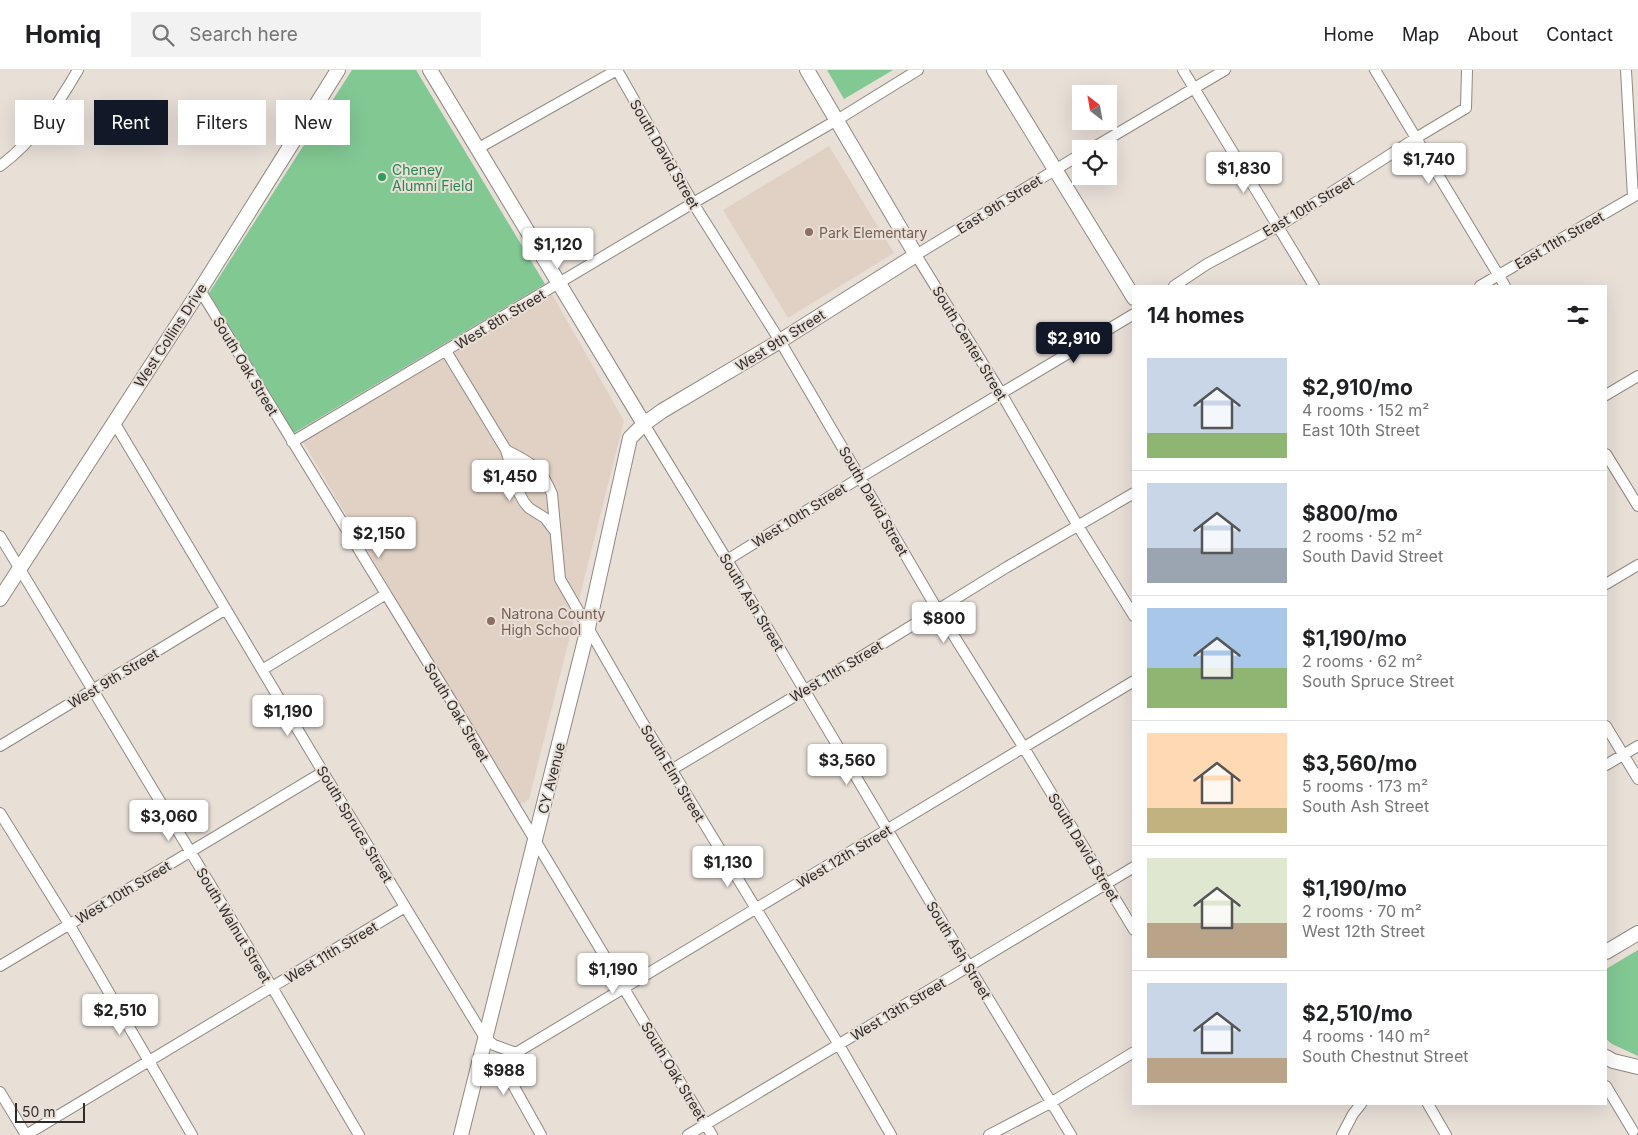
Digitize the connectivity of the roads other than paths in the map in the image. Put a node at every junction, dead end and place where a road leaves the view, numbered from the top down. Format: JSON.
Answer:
{"nodes":[{"id":1,"x":78,"y":70,"type":"edge"},
{"id":2,"x":338,"y":70,"type":"edge"},
{"id":3,"x":430,"y":70,"type":"edge"},
{"id":4,"x":617,"y":70,"type":"edge"},
{"id":5,"x":807,"y":70,"type":"edge"},
{"id":6,"x":918,"y":70,"type":"edge"},
{"id":7,"x":994,"y":70,"type":"edge"},
{"id":8,"x":1183,"y":70,"type":"edge"},
{"id":9,"x":1224,"y":70,"type":"edge"},
{"id":10,"x":1375,"y":70,"type":"edge"},
{"id":11,"x":1467,"y":70,"type":"edge"},
{"id":12,"x":1626,"y":70,"type":"edge"},
{"id":13,"x":1194,"y":89,"type":"junction"},
{"id":14,"x":837,"y":120,"type":"junction"},
{"id":15,"x":1416,"y":138,"type":"junction"},
{"id":16,"x":1106,"y":140,"type":"edge"},
{"id":17,"x":477,"y":149,"type":"junction"},
{"id":18,"x":1072,"y":159,"type":"edge"},
{"id":19,"x":0,"y":166,"type":"edge"},
{"id":20,"x":1055,"y":169,"type":"junction"},
{"id":21,"x":1635,"y":196,"type":"edge"},
{"id":22,"x":693,"y":203,"type":"junction"},
{"id":23,"x":1279,"y":226,"type":"junction"},
{"id":24,"x":916,"y":254,"type":"junction"},
{"id":25,"x":1499,"y":275,"type":"junction"},
{"id":26,"x":559,"y":284,"type":"junction"},
{"id":27,"x":1176,"y":285,"type":"edge"},
{"id":28,"x":1313,"y":285,"type":"edge"},
{"id":29,"x":1482,"y":285,"type":"edge"},
{"id":30,"x":1504,"y":285,"type":"edge"},
{"id":31,"x":200,"y":290,"type":"junction"},
{"id":32,"x":1132,"y":295,"type":"edge"},
{"id":33,"x":1132,"y":315,"type":"edge"},
{"id":34,"x":780,"y":341,"type":"junction"},
{"id":35,"x":446,"y":351,"type":"junction"},
{"id":36,"x":1638,"y":376,"type":"edge"},
{"id":37,"x":1001,"y":393,"type":"junction"},
{"id":38,"x":1607,"y":394,"type":"edge"},
{"id":39,"x":114,"y":422,"type":"junction"},
{"id":40,"x":644,"y":424,"type":"junction"},
{"id":41,"x":292,"y":442,"type":"junction"},
{"id":42,"x":506,"y":450,"type":"junction"},
{"id":43,"x":1607,"y":456,"type":"edge"},
{"id":44,"x":861,"y":477,"type":"junction"},
{"id":45,"x":1132,"y":494,"type":"edge"},
{"id":46,"x":1638,"y":506,"type":"edge"},
{"id":47,"x":1078,"y":526,"type":"junction"},
{"id":48,"x":556,"y":531,"type":"junction"},
{"id":49,"x":0,"y":536,"type":"edge"},
{"id":50,"x":726,"y":560,"type":"junction"},
{"id":51,"x":1638,"y":565,"type":"edge"},
{"id":52,"x":20,"y":569,"type":"junction"},
{"id":53,"x":1607,"y":583,"type":"edge"},
{"id":54,"x":386,"y":594,"type":"junction"},
{"id":55,"x":0,"y":599,"type":"edge"},
{"id":56,"x":226,"y":609,"type":"junction"},
{"id":57,"x":937,"y":610,"type":"junction"},
{"id":58,"x":1132,"y":613,"type":"edge"},
{"id":59,"x":588,"y":628,"type":"junction"},
{"id":60,"x":262,"y":670,"type":"junction"},
{"id":61,"x":1132,"y":682,"type":"edge"},
{"id":62,"x":93,"y":690,"type":"junction"},
{"id":63,"x":804,"y":690,"type":"junction"},
{"id":64,"x":1607,"y":728,"type":"edge"},
{"id":65,"x":0,"y":746,"type":"edge"},
{"id":66,"x":1638,"y":746,"type":"edge"},
{"id":67,"x":1024,"y":748,"type":"junction"},
{"id":68,"x":1623,"y":754,"type":"junction"},
{"id":69,"x":1607,"y":764,"type":"edge"},
{"id":70,"x":671,"y":770,"type":"junction"},
{"id":71,"x":323,"y":772,"type":"junction"},
{"id":72,"x":1638,"y":779,"type":"edge"},
{"id":73,"x":0,"y":813,"type":"edge"},
{"id":74,"x":888,"y":829,"type":"junction"},
{"id":75,"x":535,"y":842,"type":"junction"},
{"id":76,"x":190,"y":852,"type":"junction"},
{"id":77,"x":1132,"y":868,"type":"edge"},
{"id":78,"x":1106,"y":884,"type":"junction"},
{"id":79,"x":405,"y":907,"type":"junction"},
{"id":80,"x":756,"y":909,"type":"junction"},
{"id":81,"x":69,"y":924,"type":"junction"},
{"id":82,"x":1132,"y":927,"type":"edge"},
{"id":83,"x":1638,"y":933,"type":"edge"},
{"id":84,"x":1607,"y":951,"type":"edge"},
{"id":85,"x":0,"y":966,"type":"edge"},
{"id":86,"x":969,"y":967,"type":"junction"},
{"id":87,"x":272,"y":987,"type":"junction"},
{"id":88,"x":624,"y":988,"type":"junction"},
{"id":89,"x":485,"y":1038,"type":"junction"},
{"id":90,"x":839,"y":1046,"type":"junction"},
{"id":91,"x":516,"y":1053,"type":"junction"},
{"id":92,"x":1132,"y":1053,"type":"edge"},
{"id":93,"x":149,"y":1061,"type":"junction"},
{"id":94,"x":1611,"y":1061,"type":"edge"},
{"id":95,"x":1638,"y":1067,"type":"edge"},
{"id":96,"x":476,"y":1077,"type":"junction"},
{"id":97,"x":1638,"y":1077,"type":"edge"},
{"id":98,"x":513,"y":1085,"type":"junction"},
{"id":99,"x":1607,"y":1088,"type":"edge"},
{"id":100,"x":0,"y":1092,"type":"edge"},
{"id":101,"x":1052,"y":1102,"type":"junction"},
{"id":102,"x":1361,"y":1105,"type":"edge"},
{"id":103,"x":1429,"y":1105,"type":"edge"},
{"id":104,"x":706,"y":1124,"type":"junction"},
{"id":105,"x":1633,"y":1131,"type":"dead end"},
{"id":106,"x":26,"y":1135,"type":"edge"},
{"id":107,"x":192,"y":1135,"type":"edge"},
{"id":108,"x":359,"y":1135,"type":"edge"},
{"id":109,"x":461,"y":1135,"type":"edge"},
{"id":110,"x":541,"y":1135,"type":"edge"},
{"id":111,"x":688,"y":1135,"type":"edge"},
{"id":112,"x":712,"y":1135,"type":"edge"},
{"id":113,"x":891,"y":1135,"type":"edge"},
{"id":114,"x":989,"y":1135,"type":"edge"},
{"id":115,"x":1071,"y":1135,"type":"edge"},
{"id":116,"x":1342,"y":1135,"type":"edge"},
{"id":117,"x":1446,"y":1135,"type":"edge"}],
"edges":[{"from":1,"to":19,"type":"street"},
{"from":2,"to":31,"type":"main road","name":"West Collins Drive"},
{"from":3,"to":17,"type":"main road","name":"South Ash Street"},
{"from":4,"to":17,"type":"street"},
{"from":4,"to":22,"type":"street","name":"South David Street"},
{"from":5,"to":14,"type":"main road","name":"South Center Street"},
{"from":6,"to":14,"type":"street","name":"West 8th Street"},
{"from":7,"to":20,"type":"main road"},
{"from":8,"to":13,"type":"street"},
{"from":9,"to":13,"type":"street"},
{"from":10,"to":15,"type":"street"},
{"from":11,"to":15,"type":"street","name":"East 10th Street"},
{"from":12,"to":21,"type":"street"},
{"from":13,"to":16,"type":"street"},
{"from":13,"to":23,"type":"street"},
{"from":14,"to":22,"type":"street","name":"West 8th Street"},
{"from":14,"to":24,"type":"main road","name":"South Center Street"},
{"from":15,"to":23,"type":"street","name":"East 10th Street"},
{"from":15,"to":25,"type":"street"},
{"from":17,"to":26,"type":"main road","name":"South Ash Street"},
{"from":18,"to":20,"type":"street","name":"East 9th Street"},
{"from":20,"to":24,"type":"street","name":"East 9th Street"},
{"from":20,"to":32,"type":"main road"},
{"from":21,"to":25,"type":"street","name":"East 11th Street"},
{"from":22,"to":26,"type":"street","name":"West 8th Street"},
{"from":22,"to":34,"type":"street","name":"South David Street"},
{"from":23,"to":27,"type":"street","name":"East 10th Street"},
{"from":23,"to":28,"type":"street"},
{"from":24,"to":34,"type":"main road","name":"West 9th Street"},
{"from":24,"to":37,"type":"street","name":"South Center Street"},
{"from":25,"to":29,"type":"street","name":"East 11th Street"},
{"from":25,"to":30,"type":"street"},
{"from":26,"to":35,"type":"street","name":"West 8th Street"},
{"from":26,"to":40,"type":"main road","name":"South Ash Street"},
{"from":31,"to":39,"type":"main road","name":"West Collins Drive"},
{"from":31,"to":41,"type":"street","name":"South Oak Street"},
{"from":33,"to":37,"type":"street"},
{"from":34,"to":40,"type":"main road","name":"West 9th Street"},
{"from":34,"to":44,"type":"street","name":"South David Street"},
{"from":35,"to":41,"type":"street","name":"West 8th Street"},
{"from":35,"to":42,"type":"street"},
{"from":36,"to":38,"type":"street"},
{"from":37,"to":44,"type":"street","name":"West 10th Street"},
{"from":37,"to":47,"type":"street","name":"South Center Street"},
{"from":39,"to":52,"type":"main road","name":"West Collins Drive"},
{"from":39,"to":56,"type":"street","name":"South Spruce Street"},
{"from":40,"to":50,"type":"street","name":"South Ash Street"},
{"from":40,"to":59,"type":"main road","name":"CY Avenue"},
{"from":41,"to":54,"type":"street","name":"South Oak Street"},
{"from":42,"to":48,"type":"street"},
{"from":42,"to":48,"type":"street","name":"South Elm Street"},
{"from":43,"to":46,"type":"street"},
{"from":44,"to":50,"type":"street","name":"West 10th Street"},
{"from":44,"to":57,"type":"street","name":"South David Street"},
{"from":45,"to":47,"type":"street"},
{"from":47,"to":57,"type":"street","name":"West 11th Street"},
{"from":47,"to":58,"type":"street","name":"South Center Street"},
{"from":48,"to":59,"type":"street","name":"South Elm Street"},
{"from":49,"to":52,"type":"street","name":"South Walnut Street"},
{"from":50,"to":63,"type":"street","name":"South Ash Street"},
{"from":51,"to":53,"type":"street"},
{"from":52,"to":55,"type":"main road","name":"West Collins Drive"},
{"from":52,"to":62,"type":"street","name":"South Walnut Street"},
{"from":54,"to":60,"type":"street"},
{"from":54,"to":75,"type":"street","name":"South Oak Street"},
{"from":56,"to":60,"type":"street","name":"South Spruce Street"},
{"from":56,"to":62,"type":"street","name":"West 9th Street"},
{"from":57,"to":63,"type":"street","name":"West 11th Street"},
{"from":57,"to":67,"type":"street","name":"South David Street"},
{"from":59,"to":70,"type":"street","name":"South Elm Street"},
{"from":59,"to":75,"type":"main road","name":"CY Avenue"},
{"from":60,"to":71,"type":"street","name":"South Spruce Street"},
{"from":61,"to":67,"type":"street","name":"West 12th Street"},
{"from":62,"to":65,"type":"street","name":"West 9th Street"},
{"from":62,"to":76,"type":"street","name":"South Walnut Street"},
{"from":63,"to":70,"type":"street","name":"West 11th Street"},
{"from":63,"to":74,"type":"street","name":"South Ash Street"},
{"from":64,"to":68,"type":"street"},
{"from":66,"to":68,"type":"street"},
{"from":67,"to":74,"type":"street","name":"West 12th Street"},
{"from":67,"to":78,"type":"street","name":"South David Street"},
{"from":68,"to":69,"type":"street"},
{"from":68,"to":72,"type":"street"},
{"from":70,"to":80,"type":"street","name":"South Elm Street"},
{"from":71,"to":76,"type":"street","name":"West 10th Street"},
{"from":71,"to":79,"type":"street","name":"South Spruce Street"},
{"from":73,"to":81,"type":"street"},
{"from":74,"to":80,"type":"street","name":"West 12th Street"},
{"from":74,"to":86,"type":"street","name":"South Ash Street"},
{"from":75,"to":88,"type":"street","name":"South Oak Street"},
{"from":75,"to":89,"type":"main road","name":"CY Avenue"},
{"from":76,"to":81,"type":"street","name":"West 10th Street"},
{"from":76,"to":87,"type":"street","name":"South Walnut Street"},
{"from":77,"to":78,"type":"street","name":"West 13th Street"},
{"from":78,"to":82,"type":"street","name":"South David Street"},
{"from":78,"to":86,"type":"street","name":"West 13th Street"},
{"from":79,"to":87,"type":"street","name":"West 11th Street"},
{"from":79,"to":89,"type":"street","name":"South Spruce Street"},
{"from":80,"to":88,"type":"street","name":"West 12th Street"},
{"from":80,"to":90,"type":"street","name":"South Elm Street"},
{"from":81,"to":85,"type":"street","name":"West 10th Street"},
{"from":81,"to":93,"type":"street"},
{"from":83,"to":84,"type":"main road"},
{"from":86,"to":90,"type":"street","name":"West 13th Street"},
{"from":86,"to":101,"type":"street","name":"South Ash Street"},
{"from":87,"to":93,"type":"street","name":"West 11th Street"},
{"from":87,"to":108,"type":"street","name":"South Walnut Street"},
{"from":88,"to":91,"type":"street","name":"West 12th Street"},
{"from":88,"to":104,"type":"street","name":"South Oak Street"},
{"from":89,"to":91,"type":"street"},
{"from":89,"to":96,"type":"main road","name":"CY Avenue"},
{"from":90,"to":104,"type":"street","name":"West 13th Street"},
{"from":90,"to":113,"type":"street","name":"South Elm Street"},
{"from":91,"to":96,"type":"street","name":"West 12th Street"},
{"from":91,"to":98,"type":"street"},
{"from":92,"to":101,"type":"street"},
{"from":93,"to":106,"type":"street","name":"West 11th Street"},
{"from":93,"to":107,"type":"street"},
{"from":94,"to":95,"type":"main road"},
{"from":94,"to":97,"type":"main road"},
{"from":96,"to":98,"type":"street"},
{"from":96,"to":109,"type":"main road","name":"CY Avenue"},
{"from":98,"to":110,"type":"street"},
{"from":99,"to":105,"type":"street"},
{"from":100,"to":106,"type":"street"},
{"from":101,"to":114,"type":"street"},
{"from":101,"to":115,"type":"street","name":"South Ash Street"},
{"from":102,"to":116,"type":"street"},
{"from":103,"to":117,"type":"street"},
{"from":104,"to":111,"type":"street","name":"West 13th Street"},
{"from":104,"to":112,"type":"street","name":"South Oak Street"}]}
